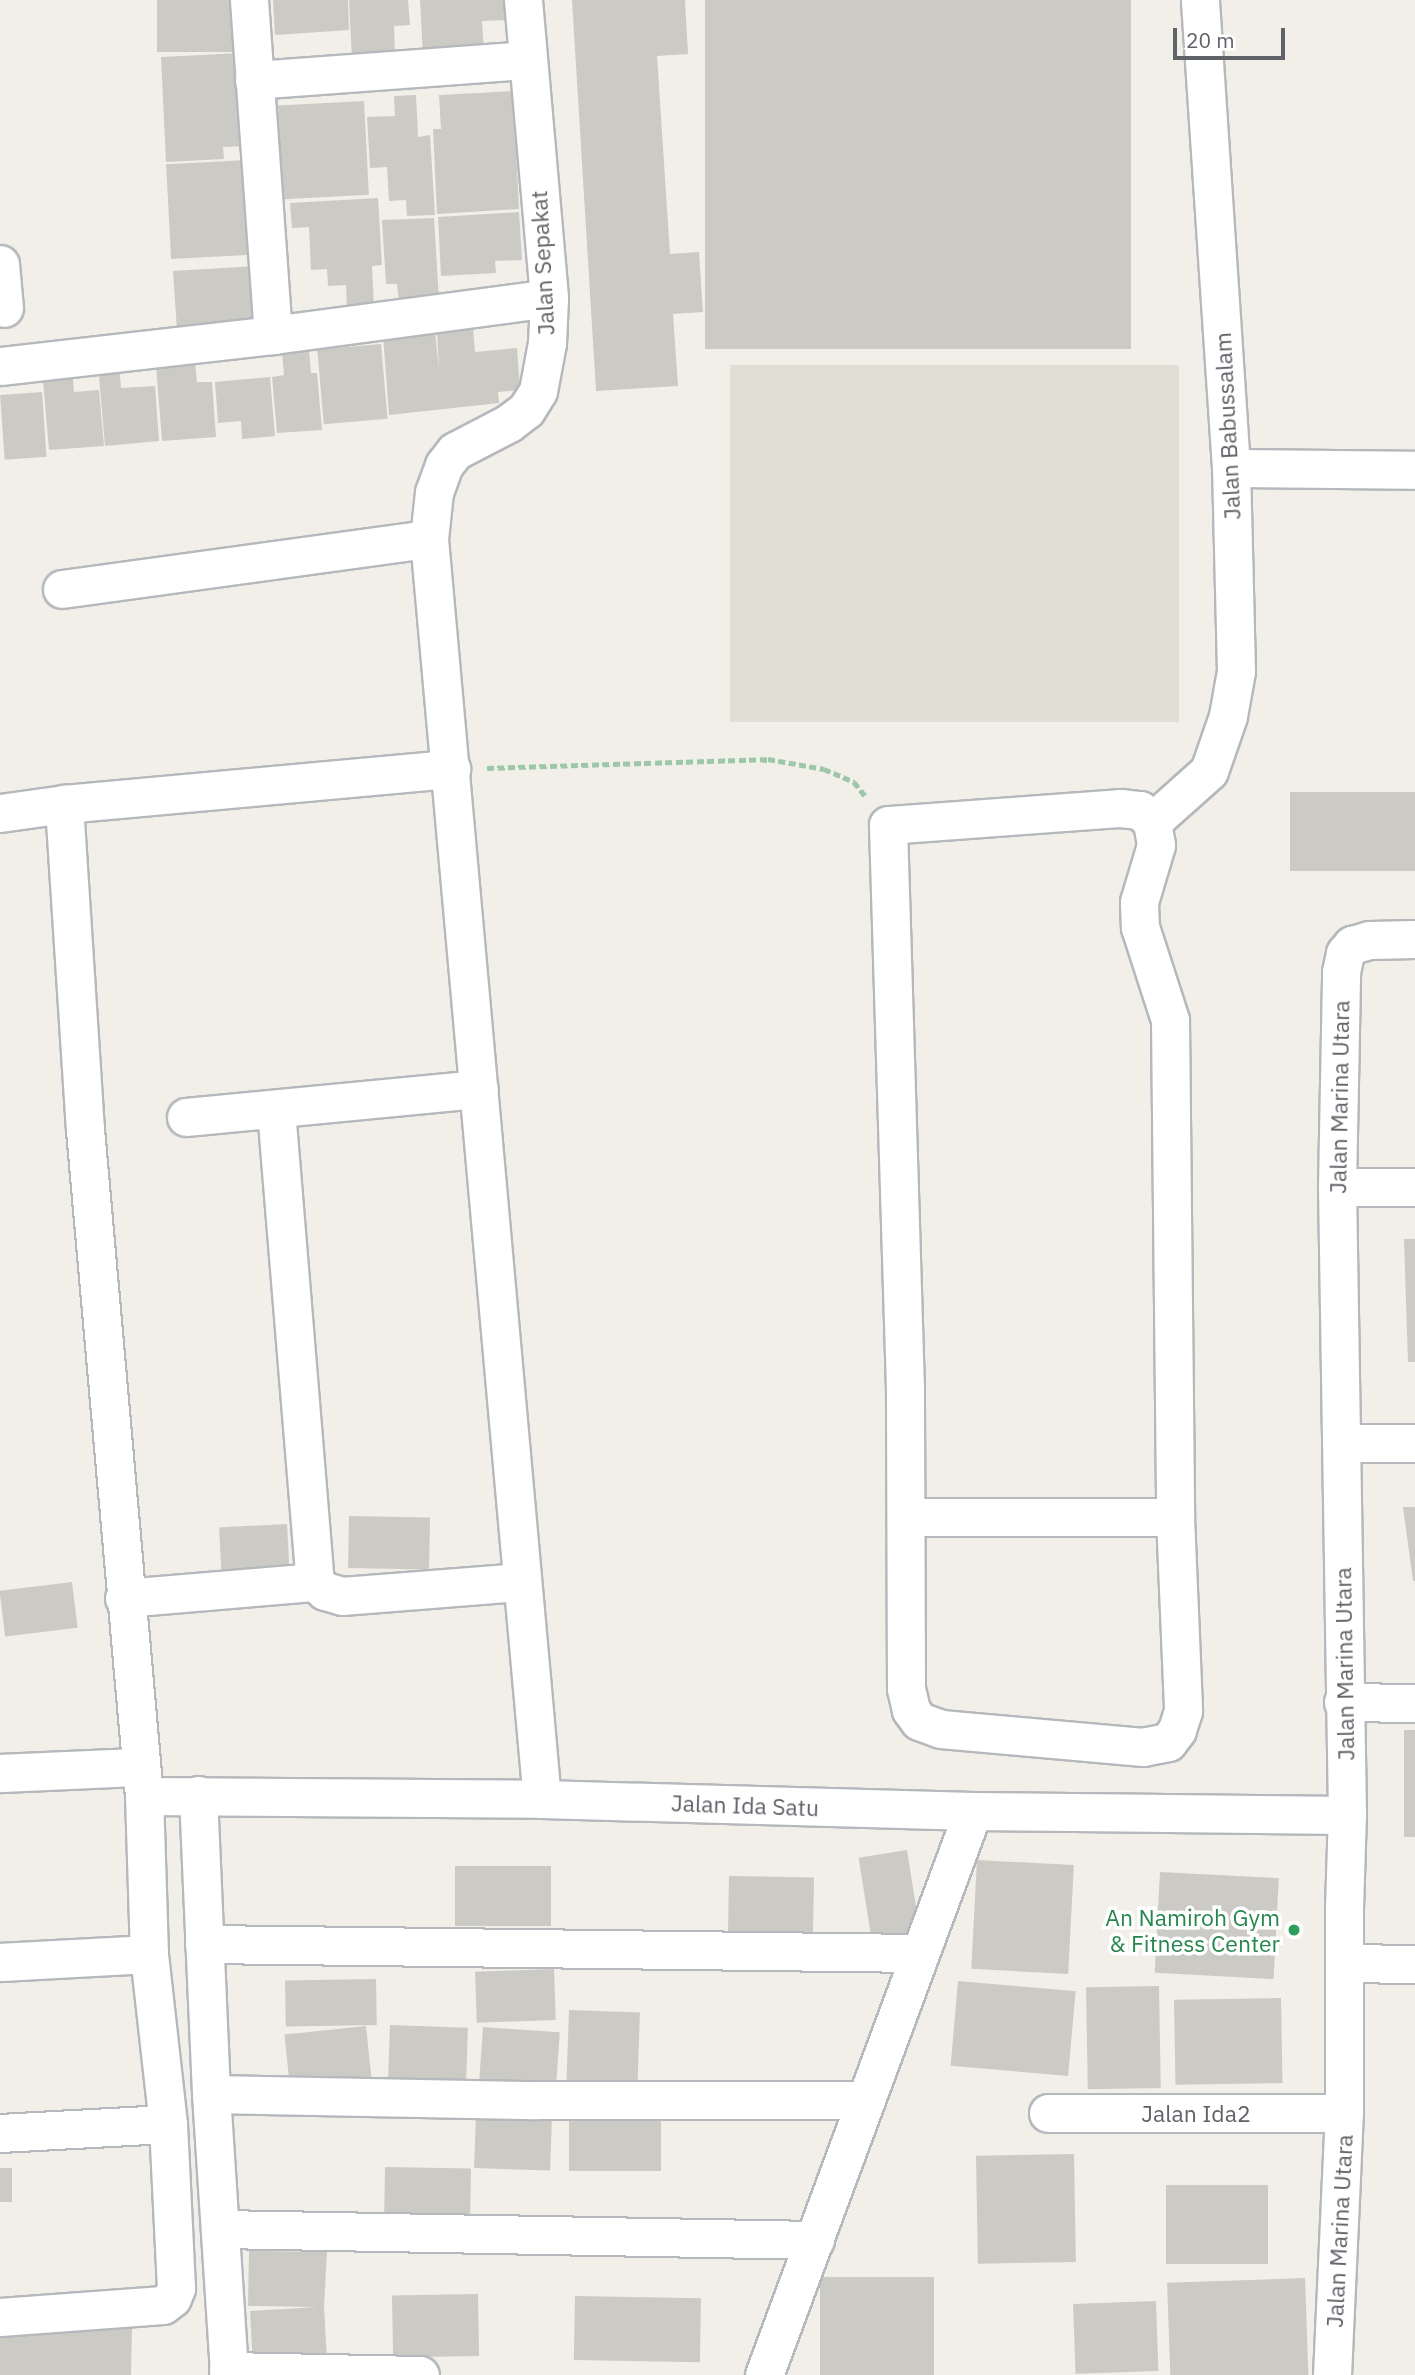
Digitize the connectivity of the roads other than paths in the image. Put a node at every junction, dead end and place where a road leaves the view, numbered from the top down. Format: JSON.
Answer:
{"nodes":[{"id":1,"x":249,"y":0,"type":"edge"},
{"id":2,"x":523,"y":0,"type":"edge"},
{"id":3,"x":1199,"y":0,"type":"edge"},
{"id":4,"x":526,"y":60,"type":"junction"},
{"id":5,"x":254,"y":80,"type":"junction"},
{"id":6,"x":0,"y":264,"type":"edge"},
{"id":7,"x":549,"y":298,"type":"junction"},
{"id":8,"x":4,"y":308,"type":"dead end"},
{"id":9,"x":273,"y":335,"type":"junction"},
{"id":10,"x":0,"y":366,"type":"edge"},
{"id":11,"x":1231,"y":468,"type":"junction"},
{"id":12,"x":1415,"y":470,"type":"edge"},
{"id":13,"x":429,"y":539,"type":"junction"},
{"id":14,"x":62,"y":589,"type":"dead end"},
{"id":15,"x":451,"y":769,"type":"junction"},
{"id":16,"x":64,"y":804,"type":"junction"},
{"id":17,"x":0,"y":813,"type":"edge"},
{"id":18,"x":1152,"y":822,"type":"junction"},
{"id":19,"x":1415,"y":939,"type":"edge"},
{"id":20,"x":480,"y":1088,"type":"junction"},
{"id":21,"x":276,"y":1110,"type":"junction"},
{"id":22,"x":186,"y":1117,"type":"dead end"},
{"id":23,"x":1337,"y":1187,"type":"junction"},
{"id":24,"x":1415,"y":1187,"type":"edge"},
{"id":25,"x":1341,"y":1443,"type":"junction"},
{"id":26,"x":1415,"y":1443,"type":"edge"},
{"id":27,"x":906,"y":1517,"type":"junction"},
{"id":28,"x":1175,"y":1517,"type":"junction"},
{"id":29,"x":315,"y":1582,"type":"junction"},
{"id":30,"x":521,"y":1582,"type":"junction"},
{"id":31,"x":124,"y":1598,"type":"junction"},
{"id":32,"x":1343,"y":1702,"type":"junction"},
{"id":33,"x":1415,"y":1703,"type":"edge"},
{"id":34,"x":0,"y":1773,"type":"edge"},
{"id":35,"x":141,"y":1781,"type":"junction"},
{"id":36,"x":198,"y":1795,"type":"junction"},
{"id":37,"x":542,"y":1799,"type":"junction"},
{"id":38,"x":973,"y":1811,"type":"junction"},
{"id":39,"x":1347,"y":1815,"type":"junction"},
{"id":40,"x":204,"y":1944,"type":"junction"},
{"id":41,"x":919,"y":1953,"type":"junction"},
{"id":42,"x":149,"y":1954,"type":"junction"},
{"id":43,"x":0,"y":1962,"type":"edge"},
{"id":44,"x":1343,"y":1964,"type":"junction"},
{"id":45,"x":1415,"y":1964,"type":"edge"},
{"id":46,"x":211,"y":2094,"type":"junction"},
{"id":47,"x":866,"y":2100,"type":"junction"},
{"id":48,"x":1048,"y":2113,"type":"dead end"},
{"id":49,"x":1344,"y":2113,"type":"junction"},
{"id":50,"x":168,"y":2124,"type":"junction"},
{"id":51,"x":0,"y":2133,"type":"edge"},
{"id":52,"x":220,"y":2229,"type":"junction"},
{"id":53,"x":815,"y":2241,"type":"junction"},
{"id":54,"x":0,"y":2317,"type":"edge"},
{"id":55,"x":229,"y":2373,"type":"edge"},
{"id":56,"x":420,"y":2375,"type":"edge"},
{"id":57,"x":764,"y":2375,"type":"edge"},
{"id":58,"x":1332,"y":2375,"type":"edge"}],
"edges":[{"from":1,"to":5,"type":"street"},
{"from":2,"to":4,"type":"street","name":"Jalan Sepakat"},
{"from":3,"to":11,"type":"street","name":"Jalan Babussalam"},
{"from":4,"to":5,"type":"street"},
{"from":4,"to":7,"type":"street","name":"Jalan Sepakat"},
{"from":5,"to":9,"type":"street"},
{"from":6,"to":8,"type":"street"},
{"from":7,"to":9,"type":"street"},
{"from":7,"to":13,"type":"street","name":"Jalan Sepakat"},
{"from":9,"to":10,"type":"street"},
{"from":11,"to":12,"type":"street"},
{"from":11,"to":18,"type":"street","name":"Jalan Babussalam"},
{"from":13,"to":14,"type":"street"},
{"from":13,"to":15,"type":"street","name":"Jalan Sepakat"},
{"from":15,"to":16,"type":"street"},
{"from":15,"to":20,"type":"street","name":"Jalan Sepakat"},
{"from":16,"to":17,"type":"street"},
{"from":16,"to":31,"type":"street"},
{"from":18,"to":27,"type":"street"},
{"from":18,"to":28,"type":"street"},
{"from":19,"to":23,"type":"street","name":"Jalan Marina Utara"},
{"from":20,"to":21,"type":"street"},
{"from":20,"to":30,"type":"street","name":"Jalan Sepakat"},
{"from":21,"to":22,"type":"street"},
{"from":21,"to":29,"type":"street"},
{"from":23,"to":24,"type":"street"},
{"from":23,"to":25,"type":"street","name":"Jalan Marina Utara"},
{"from":25,"to":26,"type":"street"},
{"from":25,"to":32,"type":"street","name":"Jalan Marina Utara"},
{"from":27,"to":28,"type":"street"},
{"from":27,"to":28,"type":"street"},
{"from":29,"to":30,"type":"street"},
{"from":29,"to":31,"type":"street"},
{"from":30,"to":37,"type":"street","name":"Jalan Sepakat"},
{"from":31,"to":35,"type":"street"},
{"from":32,"to":33,"type":"street"},
{"from":32,"to":39,"type":"street","name":"Jalan Marina Utara"},
{"from":34,"to":35,"type":"street","name":"Jalan Ida Satu"},
{"from":35,"to":36,"type":"street","name":"Jalan Ida Satu"},
{"from":35,"to":42,"type":"street"},
{"from":36,"to":37,"type":"street","name":"Jalan Ida Satu"},
{"from":36,"to":40,"type":"street"},
{"from":37,"to":38,"type":"street","name":"Jalan Ida Satu"},
{"from":38,"to":39,"type":"street","name":"Jalan Ida Satu"},
{"from":38,"to":41,"type":"street"},
{"from":39,"to":44,"type":"street","name":"Jalan Marina Utara"},
{"from":40,"to":41,"type":"street"},
{"from":40,"to":46,"type":"street"},
{"from":41,"to":47,"type":"street"},
{"from":42,"to":43,"type":"street"},
{"from":42,"to":50,"type":"street"},
{"from":44,"to":45,"type":"street"},
{"from":44,"to":49,"type":"street","name":"Jalan Marina Utara"},
{"from":46,"to":47,"type":"street"},
{"from":46,"to":52,"type":"street"},
{"from":47,"to":53,"type":"street"},
{"from":48,"to":49,"type":"street","name":"Jalan Ida2"},
{"from":49,"to":58,"type":"street","name":"Jalan Marina Utara"},
{"from":50,"to":51,"type":"street"},
{"from":50,"to":54,"type":"street"},
{"from":52,"to":53,"type":"street"},
{"from":52,"to":55,"type":"street"},
{"from":53,"to":57,"type":"street"},
{"from":55,"to":56,"type":"street"}]}
